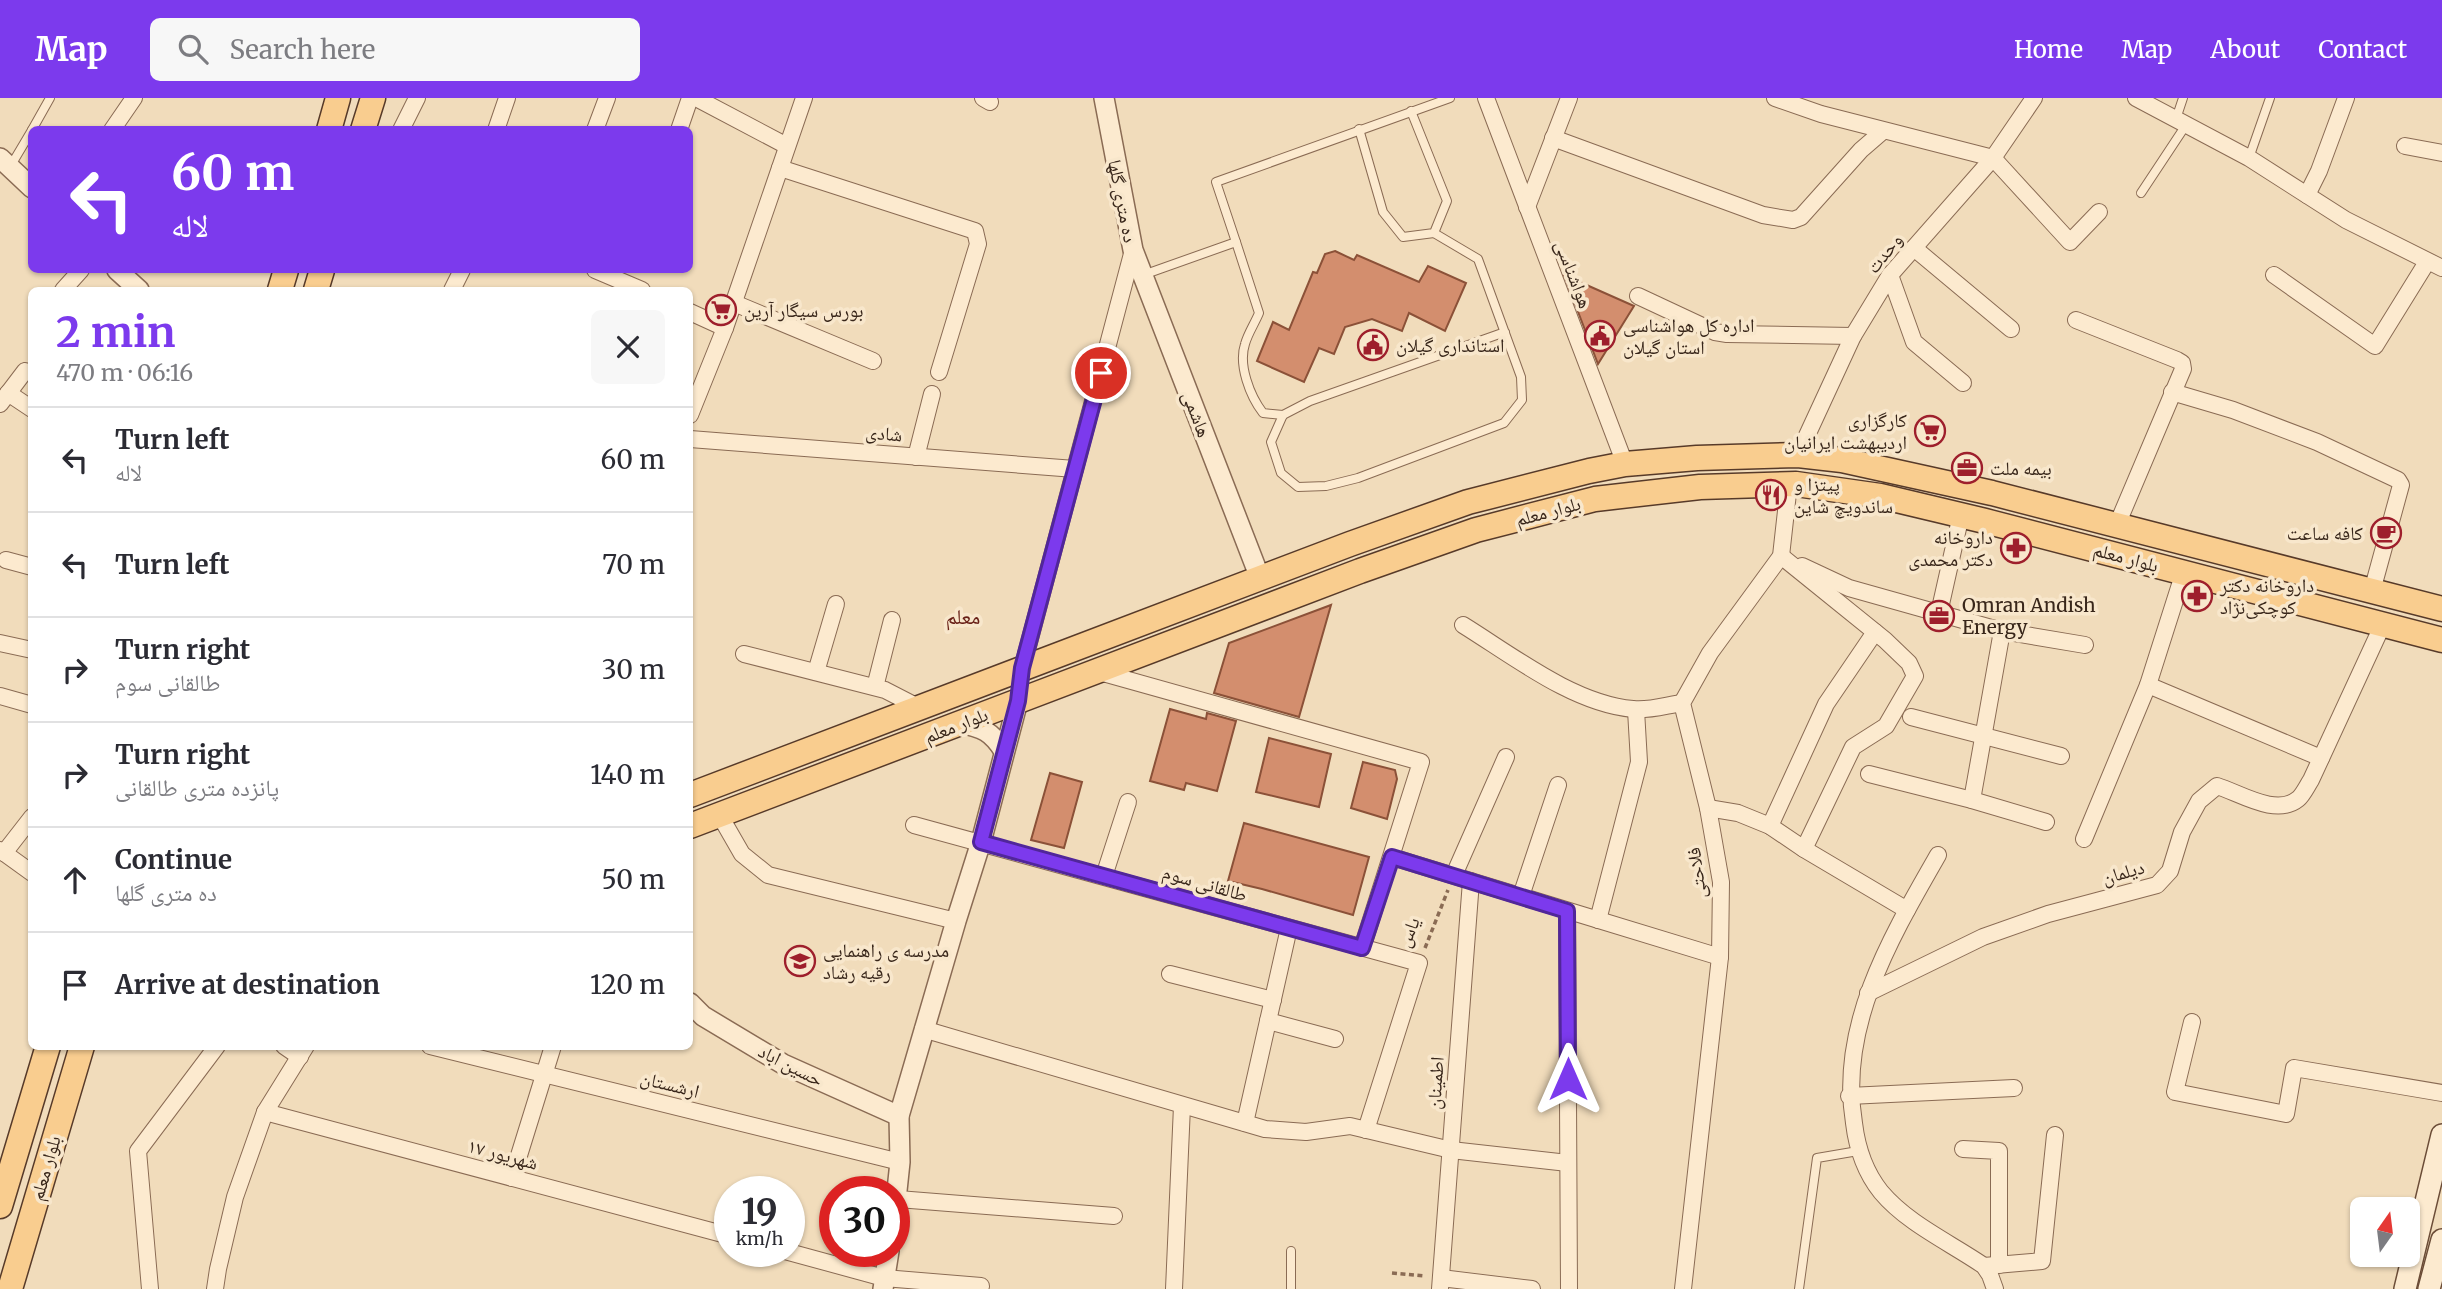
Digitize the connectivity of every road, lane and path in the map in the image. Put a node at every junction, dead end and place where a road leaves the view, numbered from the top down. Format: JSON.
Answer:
{"nodes":[{"id":1,"x":50,"y":98,"type":"edge"},
{"id":2,"x":135,"y":98,"type":"edge"},
{"id":3,"x":338,"y":98,"type":"edge"},
{"id":4,"x":373,"y":98,"type":"edge"},
{"id":5,"x":417,"y":98,"type":"edge"},
{"id":6,"x":507,"y":98,"type":"edge"},
{"id":7,"x":607,"y":98,"type":"edge"},
{"id":8,"x":690,"y":98,"type":"edge"},
{"id":9,"x":696,"y":98,"type":"edge"},
{"id":10,"x":804,"y":98,"type":"edge"},
{"id":11,"x":1104,"y":98,"type":"edge"},
{"id":12,"x":1450,"y":98,"type":"edge"},
{"id":13,"x":1486,"y":98,"type":"edge"},
{"id":14,"x":1569,"y":98,"type":"edge"},
{"id":15,"x":1775,"y":98,"type":"edge"},
{"id":16,"x":2034,"y":98,"type":"edge"},
{"id":17,"x":2136,"y":98,"type":"edge"},
{"id":18,"x":2183,"y":98,"type":"edge"},
{"id":19,"x":2270,"y":98,"type":"edge"},
{"id":20,"x":2346,"y":98,"type":"edge"},
{"id":21,"x":1411,"y":111,"type":"junction"},
{"id":22,"x":2181,"y":122,"type":"junction"},
{"id":23,"x":34,"y":126,"type":"edge"},
{"id":24,"x":115,"y":126,"type":"edge"},
{"id":25,"x":330,"y":126,"type":"edge"},
{"id":26,"x":364,"y":126,"type":"edge"},
{"id":27,"x":403,"y":126,"type":"edge"},
{"id":28,"x":497,"y":126,"type":"edge"},
{"id":29,"x":596,"y":126,"type":"edge"},
{"id":30,"x":680,"y":126,"type":"edge"},
{"id":31,"x":1359,"y":129,"type":"junction"},
{"id":32,"x":1883,"y":131,"type":"junction"},
{"id":33,"x":28,"y":135,"type":"edge"},
{"id":34,"x":1553,"y":138,"type":"junction"},
{"id":35,"x":787,"y":146,"type":"junction"},
{"id":36,"x":2405,"y":146,"type":"dead end"},
{"id":37,"x":2442,"y":153,"type":"edge"},
{"id":38,"x":1993,"y":158,"type":"junction"},
{"id":39,"x":2249,"y":158,"type":"junction"},
{"id":40,"x":5,"y":162,"type":"edge"},
{"id":41,"x":780,"y":167,"type":"junction"},
{"id":42,"x":28,"y":184,"type":"edge"},
{"id":43,"x":2141,"y":193,"type":"dead end"},
{"id":44,"x":2307,"y":195,"type":"junction"},
{"id":45,"x":1527,"y":207,"type":"junction"},
{"id":46,"x":2099,"y":212,"type":"dead end"},
{"id":47,"x":1433,"y":233,"type":"junction"},
{"id":48,"x":1236,"y":242,"type":"junction"},
{"id":49,"x":1914,"y":248,"type":"junction"},
{"id":50,"x":1133,"y":250,"type":"junction"},
{"id":51,"x":2435,"y":265,"type":"edge"},
{"id":52,"x":78,"y":273,"type":"edge"},
{"id":53,"x":122,"y":273,"type":"edge"},
{"id":54,"x":602,"y":273,"type":"edge"},
{"id":55,"x":1143,"y":275,"type":"junction"},
{"id":56,"x":1890,"y":275,"type":"junction"},
{"id":57,"x":2274,"y":275,"type":"dead end"},
{"id":58,"x":66,"y":287,"type":"edge"},
{"id":59,"x":136,"y":287,"type":"edge"},
{"id":60,"x":635,"y":287,"type":"edge"},
{"id":61,"x":1638,"y":296,"type":"dead end"},
{"id":62,"x":734,"y":303,"type":"junction"},
{"id":63,"x":693,"y":313,"type":"edge"},
{"id":64,"x":2076,"y":320,"type":"dead end"},
{"id":65,"x":725,"y":328,"type":"junction"},
{"id":66,"x":2011,"y":329,"type":"dead end"},
{"id":67,"x":1505,"y":332,"type":"junction"},
{"id":68,"x":1853,"y":336,"type":"junction"},
{"id":69,"x":873,"y":360,"type":"dead end"},
{"id":70,"x":24,"y":371,"type":"dead end"},
{"id":71,"x":939,"y":372,"type":"dead end"},
{"id":72,"x":1963,"y":383,"type":"dead end"},
{"id":73,"x":2172,"y":392,"type":"junction"},
{"id":74,"x":932,"y":394,"type":"dead end"},
{"id":75,"x":4,"y":399,"type":"edge"},
{"id":76,"x":693,"y":404,"type":"edge"},
{"id":77,"x":28,"y":408,"type":"edge"},
{"id":78,"x":1283,"y":415,"type":"junction"},
{"id":79,"x":693,"y":439,"type":"edge"},
{"id":80,"x":1798,"y":455,"type":"junction"},
{"id":81,"x":916,"y":457,"type":"junction"},
{"id":82,"x":1625,"y":464,"type":"junction"},
{"id":83,"x":1075,"y":469,"type":"junction"},
{"id":84,"x":1789,"y":484,"type":"junction"},
{"id":85,"x":1961,"y":515,"type":"junction"},
{"id":86,"x":2117,"y":525,"type":"junction"},
{"id":87,"x":1781,"y":556,"type":"junction"},
{"id":88,"x":6,"y":561,"type":"dead end"},
{"id":89,"x":28,"y":566,"type":"edge"},
{"id":90,"x":2184,"y":572,"type":"junction"},
{"id":91,"x":1260,"y":578,"type":"junction"},
{"id":92,"x":2372,"y":591,"type":"junction"},
{"id":93,"x":836,"y":604,"type":"dead end"},
{"id":94,"x":2442,"y":609,"type":"edge"},
{"id":95,"x":1939,"y":613,"type":"junction"},
{"id":96,"x":892,"y":620,"type":"dead end"},
{"id":97,"x":2383,"y":624,"type":"junction"},
{"id":98,"x":1463,"y":625,"type":"dead end"},
{"id":99,"x":2002,"y":631,"type":"junction"},
{"id":100,"x":1875,"y":632,"type":"junction"},
{"id":101,"x":2442,"y":640,"type":"edge"},
{"id":102,"x":0,"y":643,"type":"edge"},
{"id":103,"x":2085,"y":645,"type":"dead end"},
{"id":104,"x":28,"y":649,"type":"edge"},
{"id":105,"x":744,"y":654,"type":"dead end"},
{"id":106,"x":1022,"y":668,"type":"junction"},
{"id":107,"x":1096,"y":671,"type":"junction"},
{"id":108,"x":816,"y":672,"type":"junction"},
{"id":109,"x":2148,"y":685,"type":"junction"},
{"id":110,"x":876,"y":687,"type":"junction"},
{"id":111,"x":0,"y":696,"type":"edge"},
{"id":112,"x":1018,"y":701,"type":"junction"},
{"id":113,"x":1682,"y":703,"type":"junction"},
{"id":114,"x":28,"y":704,"type":"edge"},
{"id":115,"x":920,"y":708,"type":"junction"},
{"id":116,"x":1636,"y":710,"type":"junction"},
{"id":117,"x":1912,"y":717,"type":"dead end"},
{"id":118,"x":960,"y":723,"type":"junction"},
{"id":119,"x":1983,"y":735,"type":"junction"},
{"id":120,"x":1004,"y":751,"type":"junction"},
{"id":121,"x":2061,"y":755,"type":"dead end"},
{"id":122,"x":1506,"y":757,"type":"dead end"},
{"id":123,"x":2321,"y":758,"type":"junction"},
{"id":124,"x":1869,"y":774,"type":"dead end"},
{"id":125,"x":1558,"y":785,"type":"dead end"},
{"id":126,"x":693,"y":794,"type":"edge"},
{"id":127,"x":1972,"y":800,"type":"junction"},
{"id":128,"x":1128,"y":802,"type":"dead end"},
{"id":129,"x":1707,"y":807,"type":"junction"},
{"id":130,"x":719,"y":814,"type":"junction"},
{"id":131,"x":28,"y":822,"type":"edge"},
{"id":132,"x":2046,"y":822,"type":"dead end"},
{"id":133,"x":693,"y":825,"type":"edge"},
{"id":134,"x":914,"y":825,"type":"dead end"},
{"id":135,"x":1770,"y":826,"type":"junction"},
{"id":136,"x":2084,"y":839,"type":"dead end"},
{"id":137,"x":981,"y":842,"type":"junction"},
{"id":138,"x":1804,"y":849,"type":"junction"},
{"id":139,"x":2,"y":852,"type":"edge"},
{"id":140,"x":1938,"y":855,"type":"dead end"},
{"id":141,"x":1392,"y":857,"type":"junction"},
{"id":142,"x":28,"y":870,"type":"edge"},
{"id":143,"x":1104,"y":876,"type":"junction"},
{"id":144,"x":1454,"y":876,"type":"junction"},
{"id":145,"x":1471,"y":881,"type":"junction"},
{"id":146,"x":1521,"y":896,"type":"junction"},
{"id":147,"x":1907,"y":910,"type":"junction"},
{"id":148,"x":1567,"y":911,"type":"junction"},
{"id":149,"x":956,"y":920,"type":"junction"},
{"id":150,"x":1598,"y":920,"type":"junction"},
{"id":151,"x":1289,"y":928,"type":"junction"},
{"id":152,"x":1362,"y":948,"type":"junction"},
{"id":153,"x":1720,"y":957,"type":"junction"},
{"id":154,"x":1419,"y":964,"type":"junction"},
{"id":155,"x":1170,"y":974,"type":"dead end"},
{"id":156,"x":1868,"y":993,"type":"junction"},
{"id":157,"x":1273,"y":1000,"type":"junction"},
{"id":158,"x":693,"y":1006,"type":"edge"},
{"id":159,"x":1268,"y":1021,"type":"junction"},
{"id":160,"x":2192,"y":1022,"type":"dead end"},
{"id":161,"x":923,"y":1029,"type":"junction"},
{"id":162,"x":1335,"y":1039,"type":"dead end"},
{"id":163,"x":47,"y":1050,"type":"edge"},
{"id":164,"x":81,"y":1050,"type":"edge"},
{"id":165,"x":213,"y":1050,"type":"edge"},
{"id":166,"x":446,"y":1050,"type":"edge"},
{"id":167,"x":552,"y":1050,"type":"edge"},
{"id":168,"x":303,"y":1052,"type":"edge"},
{"id":169,"x":544,"y":1074,"type":"junction"},
{"id":170,"x":2014,"y":1088,"type":"dead end"},
{"id":171,"x":2442,"y":1093,"type":"edge"},
{"id":172,"x":1849,"y":1096,"type":"junction"},
{"id":173,"x":1182,"y":1106,"type":"junction"},
{"id":174,"x":265,"y":1112,"type":"junction"},
{"id":175,"x":899,"y":1116,"type":"junction"},
{"id":176,"x":1244,"y":1124,"type":"junction"},
{"id":177,"x":1366,"y":1130,"type":"junction"},
{"id":178,"x":2055,"y":1135,"type":"dead end"},
{"id":179,"x":2442,"y":1135,"type":"edge"},
{"id":180,"x":1963,"y":1149,"type":"dead end"},
{"id":181,"x":1451,"y":1150,"type":"junction"},
{"id":182,"x":1858,"y":1151,"type":"junction"},
{"id":183,"x":900,"y":1162,"type":"junction"},
{"id":184,"x":1569,"y":1163,"type":"junction"},
{"id":185,"x":899,"y":1176,"type":"edge"},
{"id":186,"x":512,"y":1178,"type":"junction"},
{"id":187,"x":910,"y":1200,"type":"edge"},
{"id":188,"x":0,"y":1206,"type":"edge"},
{"id":189,"x":1114,"y":1216,"type":"dead end"},
{"id":190,"x":714,"y":1232,"type":"edge"},
{"id":191,"x":2442,"y":1240,"type":"edge"},
{"id":192,"x":1291,"y":1251,"type":"dead end"},
{"id":193,"x":805,"y":1258,"type":"edge"},
{"id":194,"x":1992,"y":1265,"type":"junction"},
{"id":195,"x":1392,"y":1273,"type":"dead end"},
{"id":196,"x":883,"y":1283,"type":"edge"},
{"id":197,"x":1441,"y":1283,"type":"edge"},
{"id":198,"x":981,"y":1286,"type":"dead end"},
{"id":199,"x":10,"y":1289,"type":"edge"},
{"id":200,"x":150,"y":1289,"type":"edge"},
{"id":201,"x":215,"y":1289,"type":"edge"},
{"id":202,"x":1174,"y":1289,"type":"edge"},
{"id":203,"x":1291,"y":1289,"type":"edge"},
{"id":204,"x":1532,"y":1289,"type":"edge"},
{"id":205,"x":1569,"y":1289,"type":"edge"},
{"id":206,"x":1683,"y":1289,"type":"edge"},
{"id":207,"x":1799,"y":1289,"type":"edge"},
{"id":208,"x":1995,"y":1289,"type":"edge"},
{"id":209,"x":2405,"y":1289,"type":"edge"},
{"id":210,"x":2429,"y":1289,"type":"edge"}],
"edges":[{"from":1,"to":23,"type":"lane"},
{"from":2,"to":24,"type":"street"},
{"from":3,"to":25,"type":"main road"},
{"from":4,"to":26,"type":"main road"},
{"from":5,"to":27,"type":"street"},
{"from":6,"to":28,"type":"street"},
{"from":7,"to":29,"type":"street"},
{"from":8,"to":30,"type":"street"},
{"from":9,"to":35,"type":"street"},
{"from":10,"to":35,"type":"street"},
{"from":11,"to":50,"type":"street","name":"ده متری گلها"},
{"from":12,"to":21,"type":"lane"},
{"from":13,"to":45,"type":"street","name":"هواشناسی"},
{"from":14,"to":34,"type":"street"},
{"from":15,"to":32,"type":"street"},
{"from":16,"to":38,"type":"street","name":"وحدت"},
{"from":17,"to":22,"type":"street"},
{"from":18,"to":22,"type":"lane"},
{"from":19,"to":39,"type":"lane"},
{"from":20,"to":44,"type":"street"},
{"from":21,"to":31,"type":"lane"},
{"from":21,"to":47,"type":"lane"},
{"from":22,"to":39,"type":"street"},
{"from":22,"to":43,"type":"lane"},
{"from":31,"to":47,"type":"lane"},
{"from":31,"to":48,"type":"lane"},
{"from":32,"to":34,"type":"street"},
{"from":32,"to":38,"type":"street"},
{"from":33,"to":40,"type":"lane"},
{"from":34,"to":45,"type":"street"},
{"from":35,"to":41,"type":"street"},
{"from":36,"to":37,"type":"street"},
{"from":38,"to":46,"type":"street"},
{"from":38,"to":49,"type":"street","name":"وحدت"},
{"from":39,"to":44,"type":"street"},
{"from":40,"to":42,"type":"street"},
{"from":41,"to":62,"type":"street"},
{"from":41,"to":71,"type":"street"},
{"from":44,"to":51,"type":"street"},
{"from":45,"to":82,"type":"street","name":"هواشناسی"},
{"from":47,"to":67,"type":"lane"},
{"from":48,"to":55,"type":"lane"},
{"from":48,"to":78,"type":"lane"},
{"from":49,"to":56,"type":"street","name":"وحدت"},
{"from":49,"to":66,"type":"street"},
{"from":50,"to":55,"type":"street","name":"هاشمی"},
{"from":50,"to":83,"type":"street","name":"ده متری گلها"},
{"from":51,"to":57,"type":"street"},
{"from":52,"to":58,"type":"street"},
{"from":53,"to":59,"type":"street"},
{"from":54,"to":60,"type":"street"},
{"from":55,"to":91,"type":"street","name":"هاشمی"},
{"from":56,"to":68,"type":"street","name":"وحدت"},
{"from":56,"to":72,"type":"street"},
{"from":61,"to":68,"type":"street"},
{"from":62,"to":65,"type":"street"},
{"from":62,"to":69,"type":"street"},
{"from":63,"to":65,"type":"street"},
{"from":64,"to":73,"type":"street"},
{"from":65,"to":76,"type":"street"},
{"from":67,"to":78,"type":"lane"},
{"from":67,"to":78,"type":"lane"},
{"from":68,"to":80,"type":"street","name":"وحدت"},
{"from":70,"to":75,"type":"street"},
{"from":73,"to":86,"type":"street"},
{"from":73,"to":92,"type":"street"},
{"from":74,"to":81,"type":"street"},
{"from":75,"to":77,"type":"street"},
{"from":79,"to":81,"type":"street","name":"شادی"},
{"from":80,"to":82,"type":"main road","name":"بلوار معلم"},
{"from":80,"to":84,"type":"main road"},
{"from":80,"to":86,"type":"main road","name":"بلوار معلم"},
{"from":81,"to":83,"type":"street","name":"شادی"},
{"from":82,"to":91,"type":"main road","name":"بلوار معلم"},
{"from":83,"to":106,"type":"street","name":"ده متری گلها"},
{"from":84,"to":85,"type":"main road","name":"بلوار معلم"},
{"from":84,"to":87,"type":"street"},
{"from":84,"to":107,"type":"main road","name":"بلوار معلم"},
{"from":85,"to":90,"type":"main road","name":"بلوار معلم"},
{"from":85,"to":95,"type":"street"},
{"from":86,"to":92,"type":"main road","name":"بلوار معلم"},
{"from":87,"to":95,"type":"street"},
{"from":87,"to":100,"type":"street"},
{"from":87,"to":113,"type":"street"},
{"from":88,"to":89,"type":"street"},
{"from":90,"to":97,"type":"main road","name":"بلوار معلم"},
{"from":90,"to":109,"type":"street"},
{"from":91,"to":106,"type":"main road","name":"بلوار معلم"},
{"from":92,"to":94,"type":"main road","name":"بلوار معلم"},
{"from":93,"to":108,"type":"street"},
{"from":95,"to":99,"type":"street"},
{"from":96,"to":110,"type":"street"},
{"from":97,"to":101,"type":"main road","name":"بلوار معلم"},
{"from":97,"to":123,"type":"street","name":"دیلمان"},
{"from":98,"to":116,"type":"street"},
{"from":99,"to":103,"type":"street"},
{"from":99,"to":119,"type":"street"},
{"from":100,"to":135,"type":"street"},
{"from":100,"to":138,"type":"street"},
{"from":102,"to":104,"type":"street"},
{"from":105,"to":108,"type":"street"},
{"from":106,"to":112,"type":"main road"},
{"from":106,"to":115,"type":"main road","name":"بلوار معلم"},
{"from":107,"to":112,"type":"main road","name":"بلوار معلم"},
{"from":107,"to":141,"type":"street"},
{"from":108,"to":110,"type":"street"},
{"from":109,"to":123,"type":"street"},
{"from":109,"to":136,"type":"street"},
{"from":110,"to":115,"type":"street"},
{"from":111,"to":114,"type":"street"},
{"from":112,"to":118,"type":"main road","name":"بلوار معلم"},
{"from":112,"to":120,"type":"street"},
{"from":113,"to":116,"type":"street"},
{"from":113,"to":129,"type":"street","name":"فلاحتی"},
{"from":115,"to":126,"type":"main road","name":"بلوار معلم"},
{"from":116,"to":150,"type":"street"},
{"from":117,"to":119,"type":"street"},
{"from":118,"to":120,"type":"street"},
{"from":118,"to":130,"type":"main road","name":"بلوار معلم"},
{"from":119,"to":121,"type":"street"},
{"from":119,"to":127,"type":"street"},
{"from":120,"to":137,"type":"street"},
{"from":122,"to":144,"type":"street"},
{"from":123,"to":156,"type":"street","name":"دیلمان"},
{"from":124,"to":127,"type":"street"},
{"from":125,"to":146,"type":"street"},
{"from":127,"to":132,"type":"street"},
{"from":128,"to":143,"type":"street"},
{"from":129,"to":135,"type":"street"},
{"from":129,"to":153,"type":"street","name":"فلاحتی"},
{"from":130,"to":133,"type":"main road","name":"بلوار معلم"},
{"from":130,"to":149,"type":"street"},
{"from":131,"to":139,"type":"street"},
{"from":134,"to":137,"type":"street","name":"طالقانی سوم"},
{"from":135,"to":138,"type":"street"},
{"from":137,"to":143,"type":"street","name":"طالقانی سوم"},
{"from":137,"to":149,"type":"street"},
{"from":138,"to":147,"type":"street"},
{"from":139,"to":142,"type":"street"},
{"from":140,"to":147,"type":"street"},
{"from":141,"to":144,"type":"street"},
{"from":141,"to":152,"type":"street"},
{"from":143,"to":151,"type":"street","name":"طالقانی سوم"},
{"from":144,"to":145,"type":"street"},
{"from":144,"to":154,"type":"path","name":"یاس"},
{"from":145,"to":146,"type":"street"},
{"from":145,"to":181,"type":"street","name":"اطمینان"},
{"from":146,"to":148,"type":"street"},
{"from":147,"to":156,"type":"street"},
{"from":148,"to":150,"type":"street"},
{"from":148,"to":184,"type":"street"},
{"from":149,"to":161,"type":"street"},
{"from":150,"to":153,"type":"street"},
{"from":151,"to":152,"type":"street","name":"طالقانی سوم"},
{"from":151,"to":157,"type":"street"},
{"from":152,"to":154,"type":"street","name":"طالقانی سوم"},
{"from":153,"to":206,"type":"street","name":"فلاحتی"},
{"from":154,"to":177,"type":"street","name":"یاس"},
{"from":155,"to":157,"type":"street"},
{"from":156,"to":172,"type":"street"},
{"from":157,"to":159,"type":"street"},
{"from":158,"to":175,"type":"street","name":"حسین اباد"},
{"from":159,"to":162,"type":"street"},
{"from":159,"to":176,"type":"street"},
{"from":160,"to":171,"type":"street"},
{"from":161,"to":173,"type":"street"},
{"from":161,"to":175,"type":"street"},
{"from":163,"to":188,"type":"main road","name":"بلوار معلم"},
{"from":164,"to":199,"type":"main road","name":"بلوار معلم"},
{"from":165,"to":200,"type":"street"},
{"from":166,"to":169,"type":"street","name":"ارشستان"},
{"from":167,"to":169,"type":"street"},
{"from":168,"to":174,"type":"street"},
{"from":169,"to":183,"type":"street","name":"ارشستان"},
{"from":169,"to":186,"type":"street"},
{"from":170,"to":172,"type":"street"},
{"from":172,"to":182,"type":"street"},
{"from":173,"to":176,"type":"street"},
{"from":173,"to":202,"type":"street"},
{"from":174,"to":186,"type":"street","name":"۱۷ شهریور"},
{"from":174,"to":201,"type":"street"},
{"from":175,"to":183,"type":"street"},
{"from":176,"to":177,"type":"street"},
{"from":177,"to":181,"type":"street"},
{"from":178,"to":194,"type":"street"},
{"from":179,"to":209,"type":"main road"},
{"from":180,"to":194,"type":"street"},
{"from":181,"to":184,"type":"street"},
{"from":181,"to":197,"type":"street","name":"اطمینان"},
{"from":182,"to":194,"type":"street"},
{"from":182,"to":207,"type":"lane"},
{"from":183,"to":185,"type":"street"},
{"from":184,"to":205,"type":"street"},
{"from":186,"to":190,"type":"street","name":"۱۷ شهریور"},
{"from":187,"to":189,"type":"street"},
{"from":191,"to":210,"type":"main road"},
{"from":192,"to":203,"type":"lane"},
{"from":193,"to":196,"type":"street"},
{"from":194,"to":208,"type":"street"},
{"from":195,"to":197,"type":"path"},
{"from":196,"to":198,"type":"street"},
{"from":197,"to":204,"type":"street"}]}
